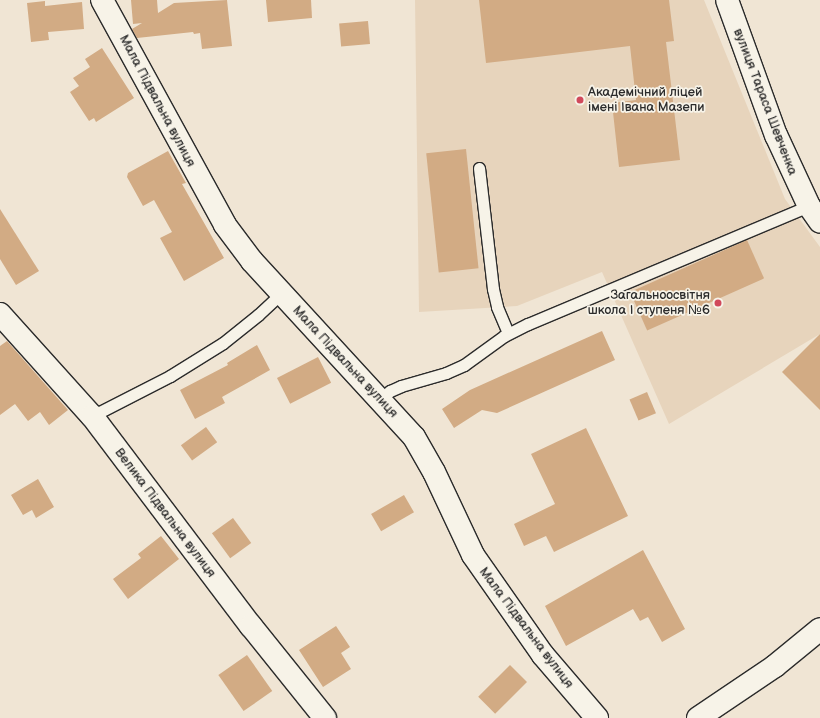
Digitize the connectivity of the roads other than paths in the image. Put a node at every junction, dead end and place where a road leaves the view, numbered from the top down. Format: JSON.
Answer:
{"nodes":[{"id":1,"x":102,"y":0,"type":"edge"},
{"id":2,"x":726,"y":0,"type":"edge"},
{"id":3,"x":479,"y":168,"type":"dead end"},
{"id":4,"x":814,"y":214,"type":"edge"},
{"id":5,"x":282,"y":293,"type":"junction"},
{"id":6,"x":0,"y":314,"type":"edge"},
{"id":7,"x":508,"y":333,"type":"junction"},
{"id":8,"x":380,"y":399,"type":"junction"},
{"id":9,"x":92,"y":416,"type":"junction"},
{"id":10,"x":820,"y":629,"type":"edge"},
{"id":11,"x":324,"y":718,"type":"edge"},
{"id":12,"x":598,"y":718,"type":"edge"},
{"id":13,"x":698,"y":718,"type":"edge"}],
"edges":[{"from":1,"to":5,"type":"street","name":"Мала Підвальна вулиця"},
{"from":2,"to":4,"type":"street","name":"вулиця Тараса Шевченка"},
{"from":3,"to":7,"type":"lane"},
{"from":4,"to":7,"type":"lane"},
{"from":5,"to":8,"type":"street","name":"Мала Підвальна вулиця"},
{"from":5,"to":9,"type":"lane"},
{"from":6,"to":9,"type":"street","name":"Велика Підвальна вулиця"},
{"from":7,"to":8,"type":"lane"},
{"from":8,"to":12,"type":"street","name":"Мала Підвальна вулиця"},
{"from":9,"to":11,"type":"street","name":"Велика Підвальна вулиця"},
{"from":10,"to":13,"type":"street"}]}
